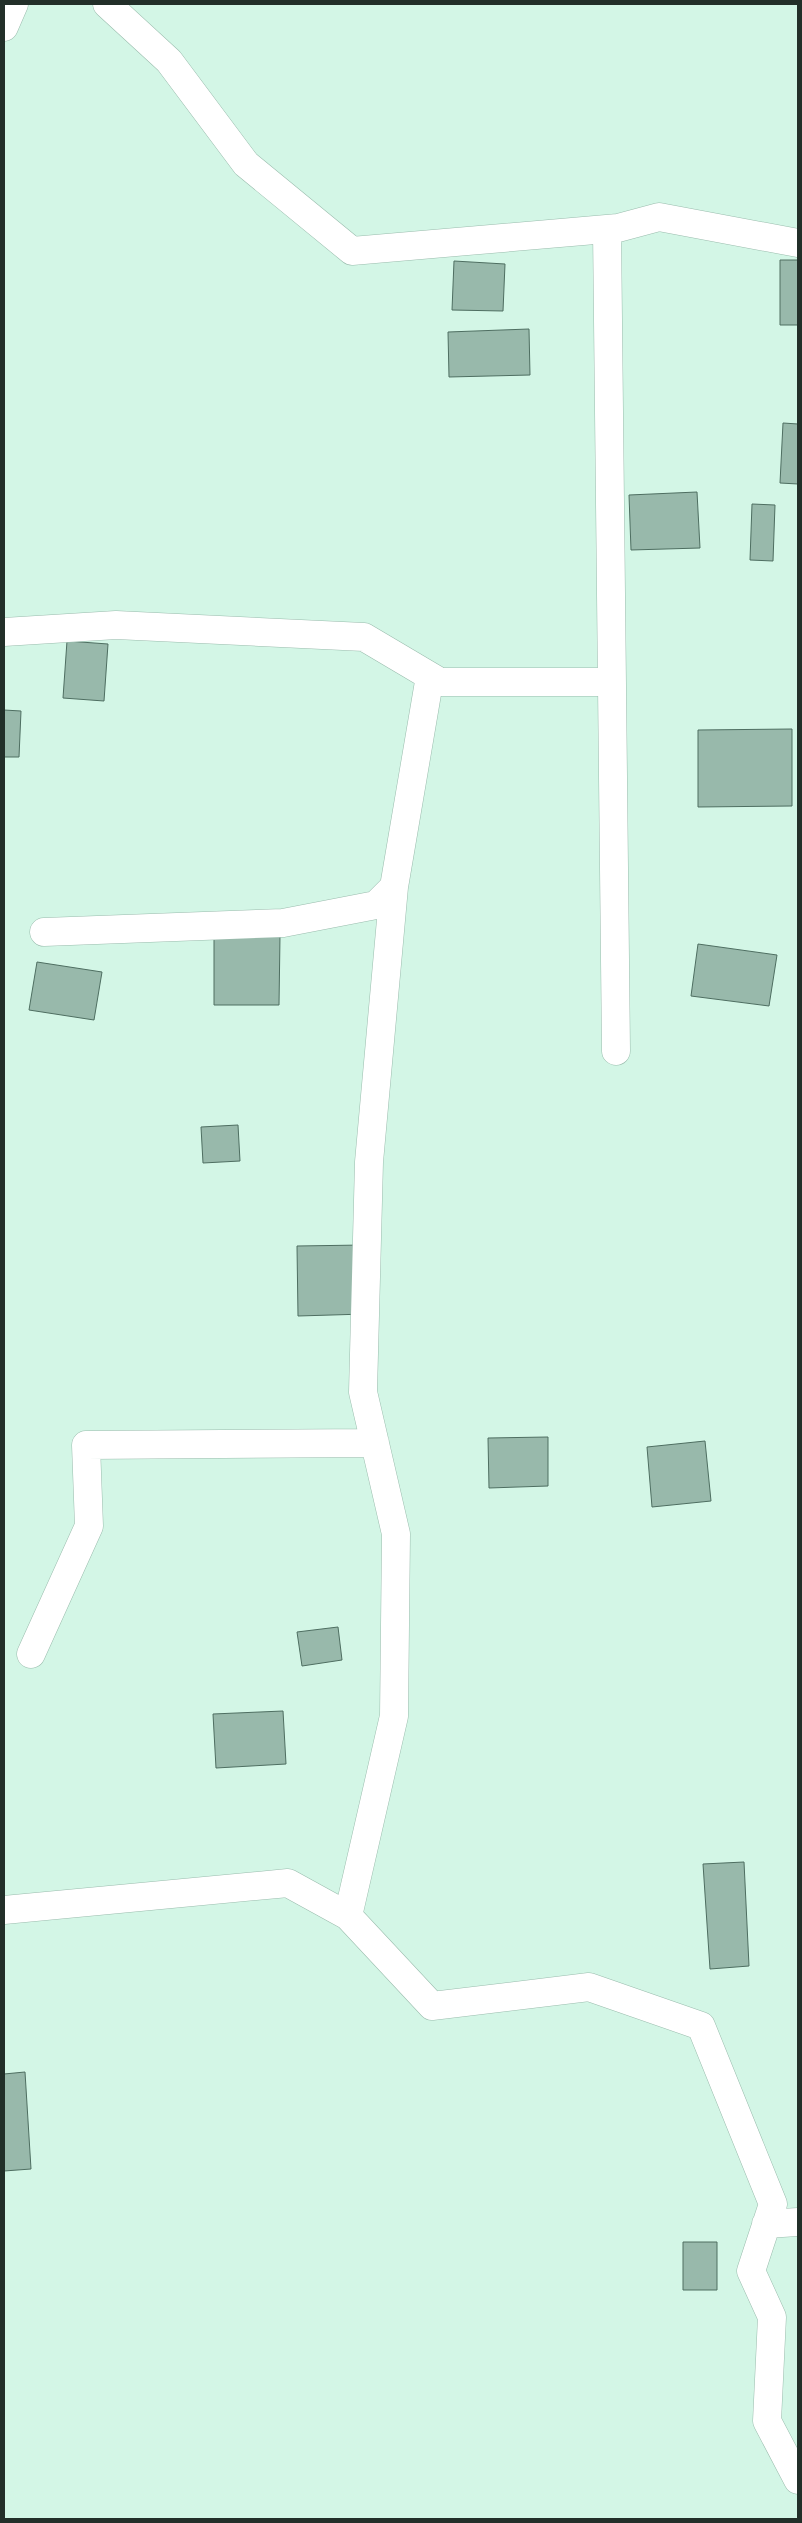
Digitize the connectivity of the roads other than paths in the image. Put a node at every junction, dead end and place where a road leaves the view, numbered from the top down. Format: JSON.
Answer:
{"nodes":[{"id":1,"x":14,"y":4,"type":"edge"},
{"id":2,"x":107,"y":4,"type":"edge"},
{"id":3,"x":4,"y":27,"type":"edge"},
{"id":4,"x":607,"y":228,"type":"junction"},
{"id":5,"x":798,"y":243,"type":"edge"},
{"id":6,"x":4,"y":632,"type":"edge"},
{"id":7,"x":430,"y":676,"type":"junction"},
{"id":8,"x":612,"y":682,"type":"junction"},
{"id":9,"x":394,"y":888,"type":"junction"},
{"id":10,"x":44,"y":932,"type":"dead end"},
{"id":11,"x":616,"y":1051,"type":"dead end"},
{"id":12,"x":375,"y":1443,"type":"junction"},
{"id":13,"x":30,"y":1654,"type":"dead end"},
{"id":14,"x":4,"y":1910,"type":"edge"},
{"id":15,"x":348,"y":1916,"type":"junction"},
{"id":16,"x":798,"y":2222,"type":"edge"},
{"id":17,"x":766,"y":2224,"type":"junction"},
{"id":18,"x":798,"y":2480,"type":"edge"}],
"edges":[{"from":1,"to":3,"type":"street"},
{"from":2,"to":4,"type":"street"},
{"from":4,"to":5,"type":"street"},
{"from":4,"to":8,"type":"street"},
{"from":6,"to":7,"type":"street"},
{"from":7,"to":8,"type":"street"},
{"from":7,"to":9,"type":"street"},
{"from":8,"to":11,"type":"street"},
{"from":9,"to":10,"type":"street"},
{"from":9,"to":12,"type":"street"},
{"from":12,"to":13,"type":"street"},
{"from":12,"to":15,"type":"street"},
{"from":14,"to":15,"type":"street"},
{"from":15,"to":17,"type":"street"},
{"from":16,"to":17,"type":"street"},
{"from":17,"to":18,"type":"street"}]}
